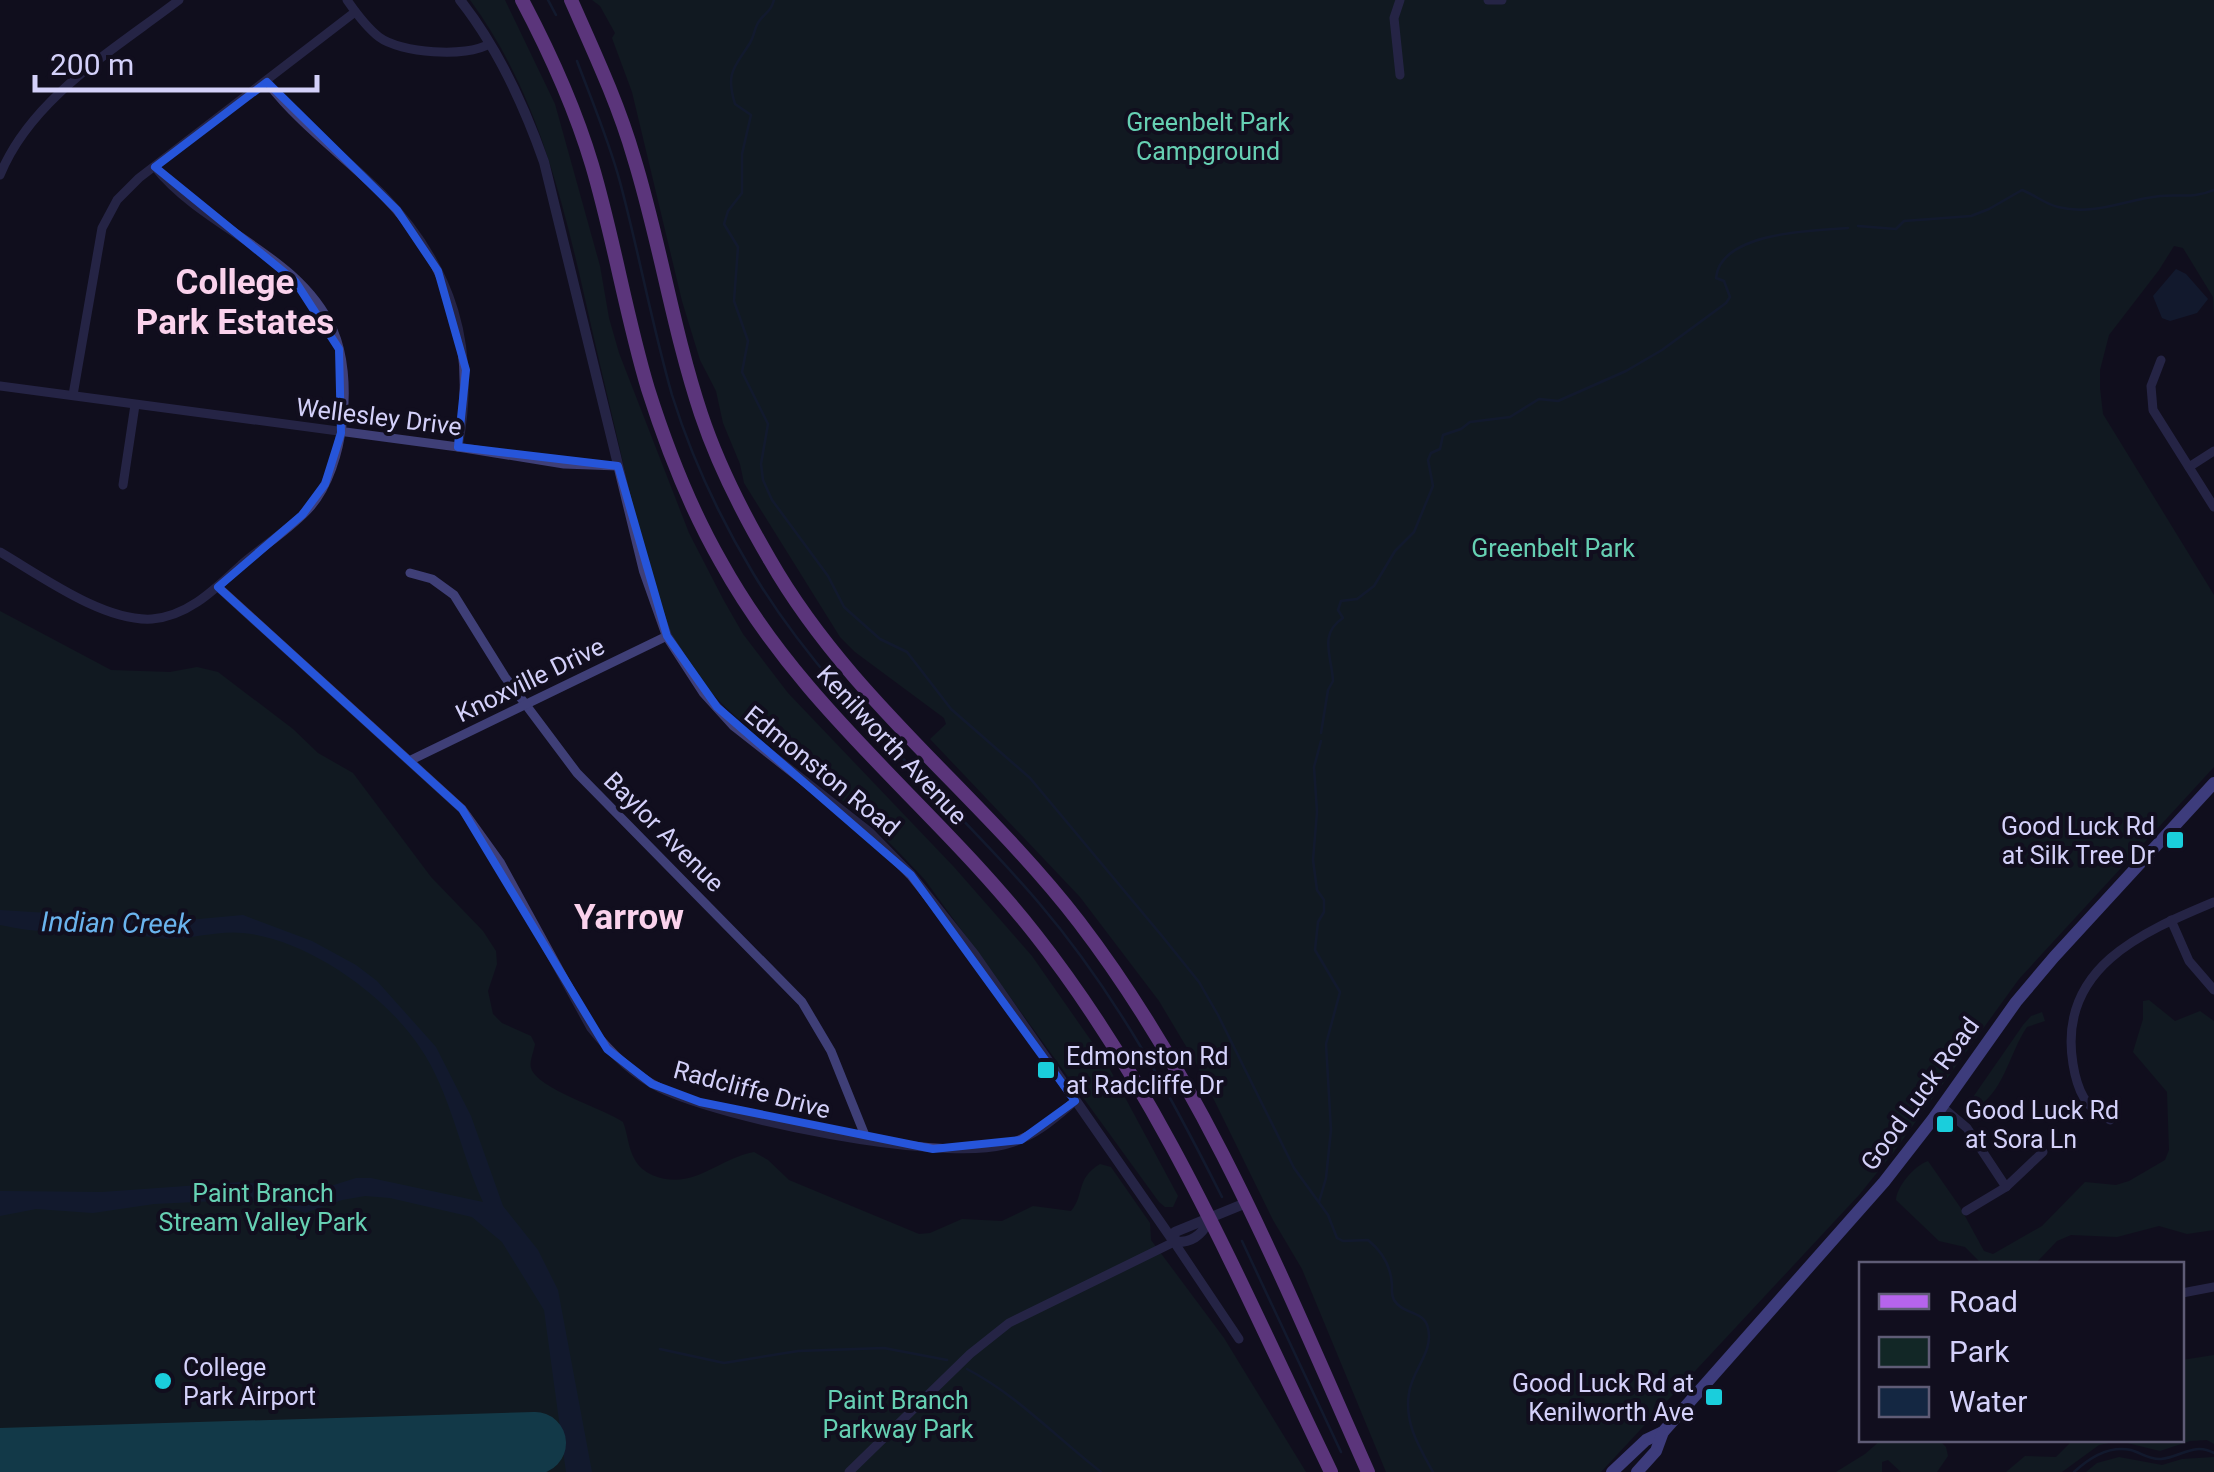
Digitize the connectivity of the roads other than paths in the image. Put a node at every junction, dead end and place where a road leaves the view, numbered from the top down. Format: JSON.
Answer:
{"nodes":[{"id":1,"x":179,"y":0,"type":"edge"},
{"id":2,"x":346,"y":0,"type":"edge"},
{"id":3,"x":460,"y":0,"type":"edge"},
{"id":4,"x":522,"y":0,"type":"edge"},
{"id":5,"x":571,"y":0,"type":"edge"},
{"id":6,"x":1400,"y":0,"type":"edge"},
{"id":7,"x":1488,"y":0,"type":"edge"},
{"id":8,"x":1502,"y":0,"type":"edge"},
{"id":9,"x":355,"y":12,"type":"junction"},
{"id":10,"x":489,"y":44,"type":"junction"},
{"id":11,"x":1400,"y":75,"type":"dead end"},
{"id":12,"x":267,"y":82,"type":"junction"},
{"id":13,"x":155,"y":167,"type":"junction"},
{"id":14,"x":0,"y":175,"type":"edge"},
{"id":15,"x":2161,"y":360,"type":"dead end"},
{"id":16,"x":0,"y":386,"type":"edge"},
{"id":17,"x":74,"y":394,"type":"junction"},
{"id":18,"x":135,"y":405,"type":"junction"},
{"id":19,"x":341,"y":433,"type":"junction"},
{"id":20,"x":458,"y":447,"type":"junction"},
{"id":21,"x":2214,"y":450,"type":"edge"},
{"id":22,"x":618,"y":466,"type":"junction"},
{"id":23,"x":2188,"y":467,"type":"junction"},
{"id":24,"x":123,"y":485,"type":"dead end"},
{"id":25,"x":2214,"y":507,"type":"edge"},
{"id":26,"x":0,"y":552,"type":"edge"},
{"id":27,"x":410,"y":573,"type":"dead end"},
{"id":28,"x":218,"y":586,"type":"junction"},
{"id":29,"x":667,"y":636,"type":"junction"},
{"id":30,"x":528,"y":703,"type":"junction"},
{"id":31,"x":412,"y":760,"type":"junction"},
{"id":32,"x":2214,"y":783,"type":"edge"},
{"id":33,"x":2214,"y":902,"type":"edge"},
{"id":34,"x":2170,"y":920,"type":"junction"},
{"id":35,"x":2214,"y":990,"type":"edge"},
{"id":36,"x":1075,"y":1102,"type":"junction"},
{"id":37,"x":1941,"y":1106,"type":"junction"},
{"id":38,"x":2110,"y":1120,"type":"dead end"},
{"id":39,"x":866,"y":1138,"type":"junction"},
{"id":40,"x":2042,"y":1152,"type":"dead end"},
{"id":41,"x":2006,"y":1187,"type":"junction"},
{"id":42,"x":1246,"y":1203,"type":"junction"},
{"id":43,"x":1966,"y":1210,"type":"dead end"},
{"id":44,"x":1209,"y":1221,"type":"junction"},
{"id":45,"x":1174,"y":1242,"type":"junction"},
{"id":46,"x":2214,"y":1287,"type":"edge"},
{"id":47,"x":2184,"y":1293,"type":"edge"},
{"id":48,"x":1240,"y":1338,"type":"dead end"},
{"id":49,"x":1663,"y":1432,"type":"junction"},
{"id":50,"x":849,"y":1472,"type":"edge"},
{"id":51,"x":1331,"y":1472,"type":"edge"},
{"id":52,"x":1368,"y":1472,"type":"edge"},
{"id":53,"x":1612,"y":1472,"type":"edge"},
{"id":54,"x":1638,"y":1472,"type":"edge"}],
"edges":[{"from":1,"to":14,"type":"street"},
{"from":2,"to":9,"type":"street"},
{"from":3,"to":10,"type":"street","name":"Edmonston Road"},
{"from":4,"to":44,"type":"main road","name":"Kenilworth Avenue"},
{"from":5,"to":42,"type":"main road","name":"Kenilworth Avenue"},
{"from":6,"to":11,"type":"street"},
{"from":7,"to":8,"type":"street"},
{"from":9,"to":10,"type":"street"},
{"from":9,"to":12,"type":"street"},
{"from":10,"to":22,"type":"street","name":"Edmonston Road"},
{"from":12,"to":13,"type":"street"},
{"from":12,"to":20,"type":"street"},
{"from":13,"to":17,"type":"street"},
{"from":13,"to":19,"type":"street"},
{"from":15,"to":23,"type":"street"},
{"from":16,"to":17,"type":"street","name":"Wellesley Drive"},
{"from":17,"to":18,"type":"street","name":"Wellesley Drive"},
{"from":18,"to":19,"type":"street","name":"Wellesley Drive"},
{"from":18,"to":24,"type":"street"},
{"from":19,"to":20,"type":"street","name":"Wellesley Drive"},
{"from":19,"to":28,"type":"street"},
{"from":20,"to":22,"type":"street","name":"Wellesley Drive"},
{"from":21,"to":23,"type":"street"},
{"from":22,"to":29,"type":"street","name":"Edmonston Road"},
{"from":23,"to":25,"type":"street"},
{"from":26,"to":28,"type":"street"},
{"from":27,"to":30,"type":"street","name":"Baylor Avenue"},
{"from":28,"to":31,"type":"street","name":"Radcliffe Drive"},
{"from":29,"to":30,"type":"street","name":"Knoxville Drive"},
{"from":29,"to":36,"type":"street","name":"Edmonston Road"},
{"from":30,"to":31,"type":"street","name":"Knoxville Drive"},
{"from":30,"to":39,"type":"street","name":"Baylor Avenue"},
{"from":31,"to":39,"type":"street","name":"Radcliffe Drive"},
{"from":32,"to":37,"type":"main road","name":"Good Luck Road"},
{"from":33,"to":34,"type":"street"},
{"from":34,"to":35,"type":"street"},
{"from":34,"to":38,"type":"street"},
{"from":36,"to":39,"type":"street","name":"Radcliffe Drive"},
{"from":36,"to":45,"type":"street","name":"Edmonston Road"},
{"from":37,"to":41,"type":"street"},
{"from":37,"to":49,"type":"main road","name":"Good Luck Road"},
{"from":40,"to":41,"type":"street"},
{"from":41,"to":43,"type":"street"},
{"from":42,"to":44,"type":"street"},
{"from":42,"to":52,"type":"main road","name":"Kenilworth Avenue"},
{"from":44,"to":45,"type":"street"},
{"from":44,"to":51,"type":"main road","name":"Kenilworth Avenue"},
{"from":45,"to":48,"type":"street","name":"Edmonston Road"},
{"from":45,"to":50,"type":"street"},
{"from":46,"to":47,"type":"street"},
{"from":49,"to":53,"type":"main road","name":"Good Luck Road"},
{"from":49,"to":54,"type":"main road","name":"Good Luck Road"}]}
